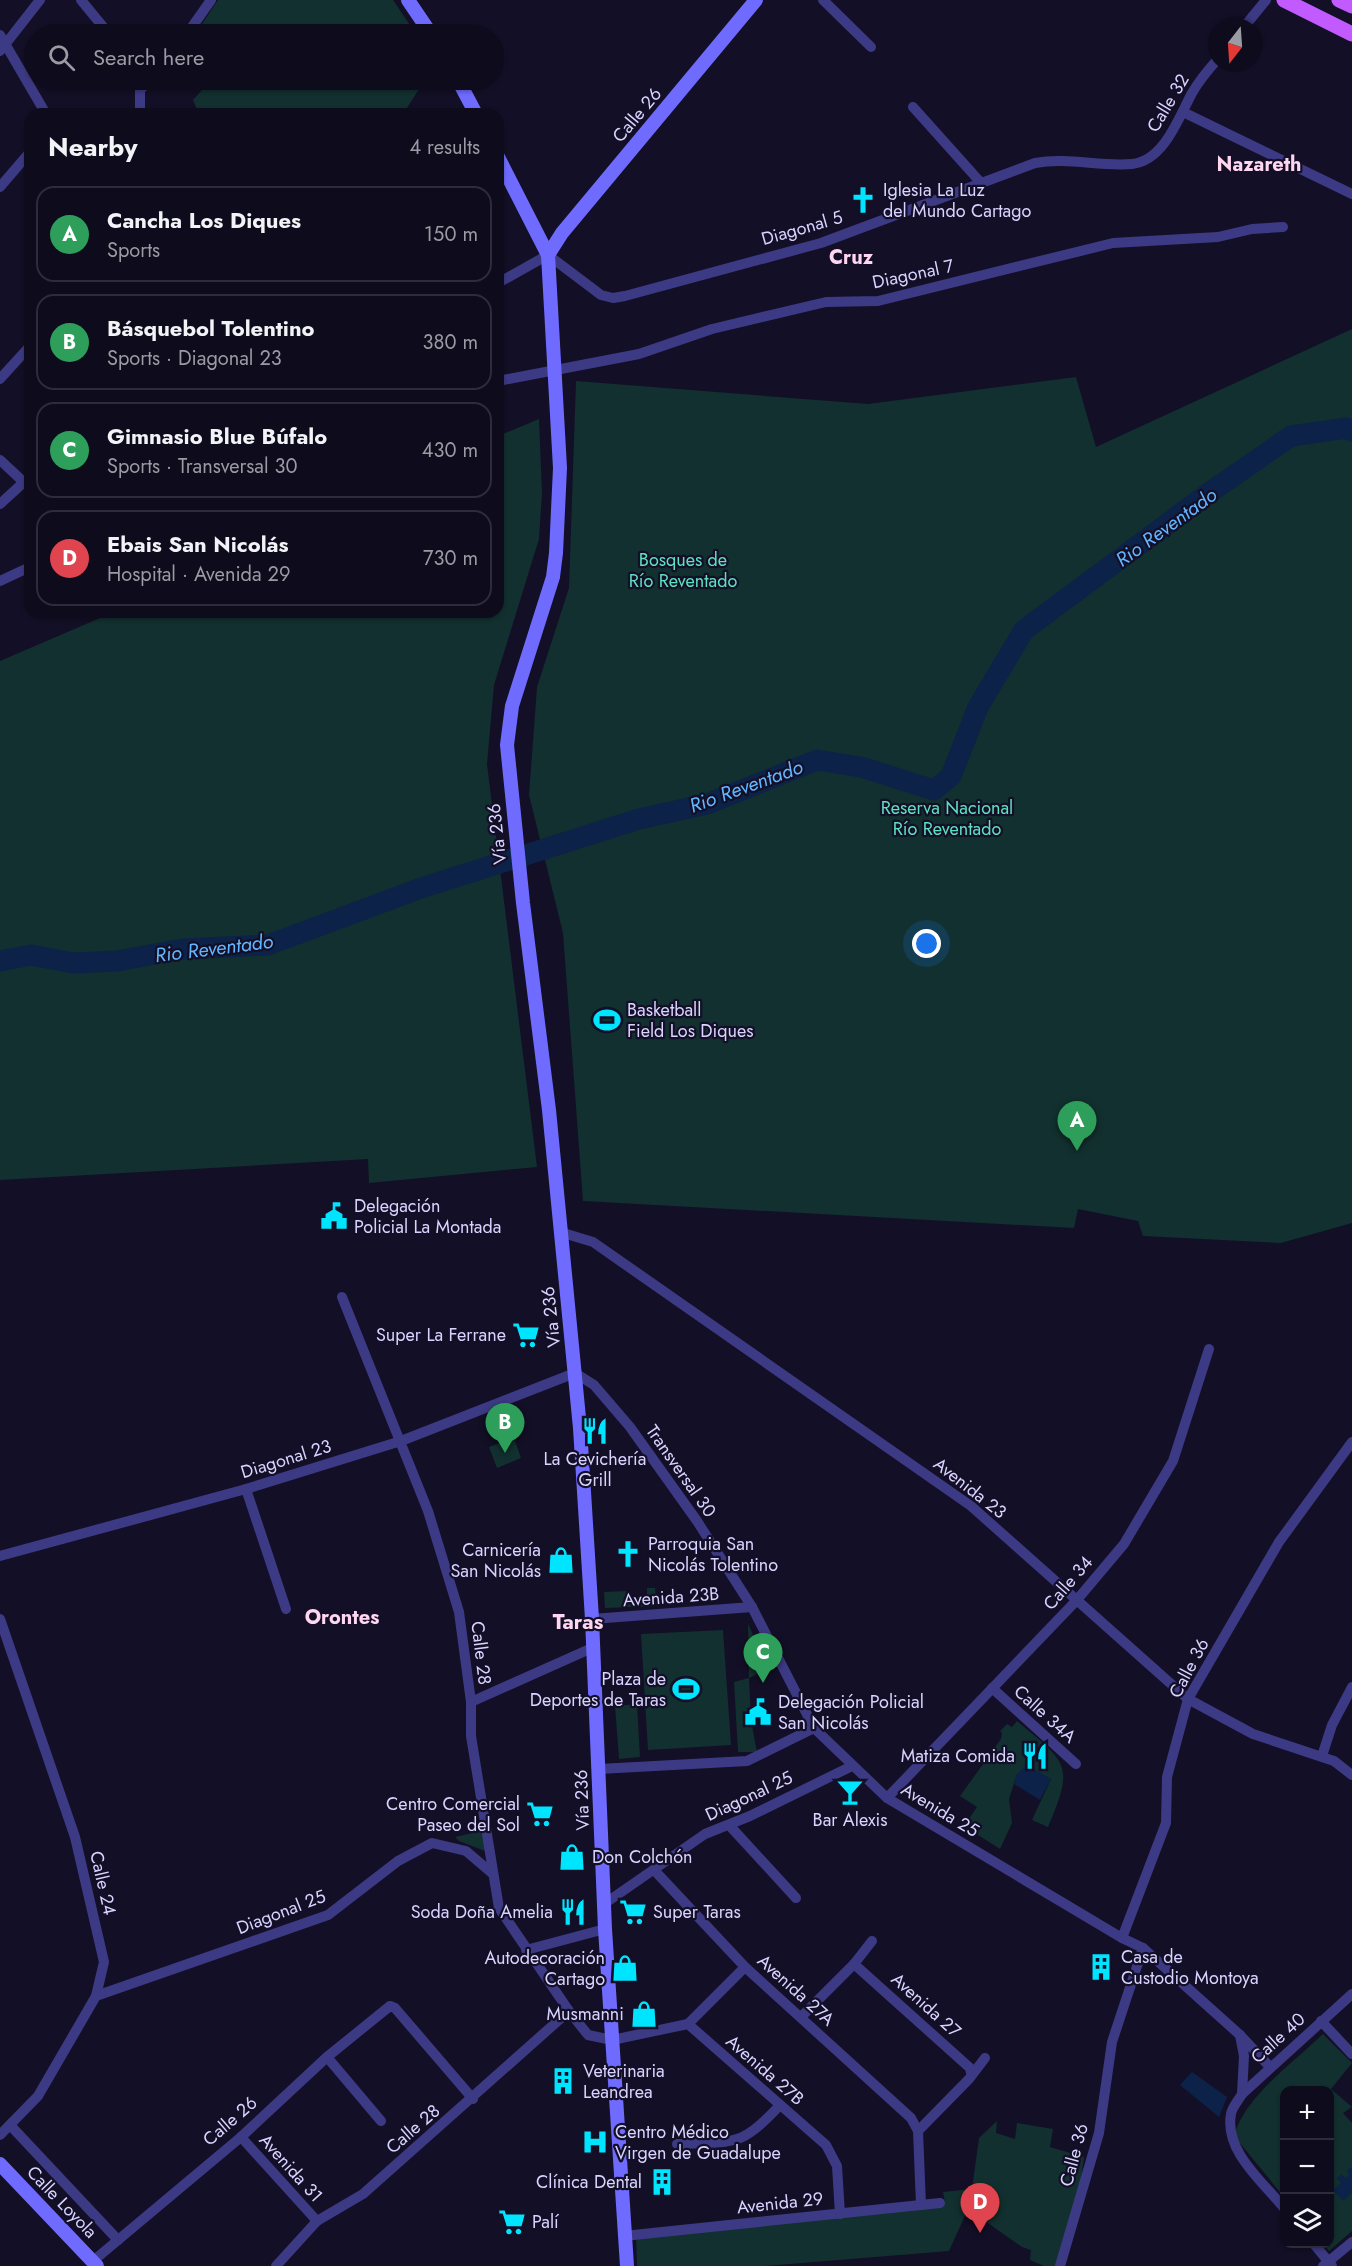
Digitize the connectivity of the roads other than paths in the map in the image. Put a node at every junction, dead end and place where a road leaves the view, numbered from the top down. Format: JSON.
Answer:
{"nodes":[{"id":1,"x":40,"y":0,"type":"edge"},
{"id":2,"x":81,"y":0,"type":"edge"},
{"id":3,"x":210,"y":0,"type":"edge"},
{"id":4,"x":408,"y":0,"type":"edge"},
{"id":5,"x":756,"y":0,"type":"edge"},
{"id":6,"x":823,"y":0,"type":"edge"},
{"id":7,"x":1266,"y":0,"type":"edge"},
{"id":8,"x":1284,"y":0,"type":"edge"},
{"id":9,"x":1339,"y":0,"type":"edge"},
{"id":10,"x":1352,"y":6,"type":"edge"},
{"id":11,"x":1251,"y":18,"type":"edge"},
{"id":12,"x":101,"y":24,"type":"edge"},
{"id":13,"x":194,"y":24,"type":"edge"},
{"id":14,"x":424,"y":24,"type":"edge"},
{"id":15,"x":1352,"y":34,"type":"edge"},
{"id":16,"x":2,"y":43,"type":"edge"},
{"id":17,"x":871,"y":47,"type":"dead end"},
{"id":18,"x":1208,"y":72,"type":"edge"},
{"id":19,"x":24,"y":78,"type":"edge"},
{"id":20,"x":32,"y":90,"type":"edge"},
{"id":21,"x":138,"y":90,"type":"edge"},
{"id":22,"x":463,"y":90,"type":"edge"},
{"id":23,"x":913,"y":107,"type":"dead end"},
{"id":24,"x":43,"y":108,"type":"edge"},
{"id":25,"x":139,"y":108,"type":"edge"},
{"id":26,"x":473,"y":108,"type":"edge"},
{"id":27,"x":1183,"y":112,"type":"junction"},
{"id":28,"x":24,"y":159,"type":"edge"},
{"id":29,"x":1145,"y":161,"type":"joint"},
{"id":30,"x":504,"y":169,"type":"edge"},
{"id":31,"x":982,"y":184,"type":"junction"},
{"id":32,"x":0,"y":187,"type":"edge"},
{"id":33,"x":1352,"y":194,"type":"edge"},
{"id":34,"x":1283,"y":227,"type":"dead end"},
{"id":35,"x":548,"y":255,"type":"junction"},
{"id":36,"x":504,"y":280,"type":"edge"},
{"id":37,"x":24,"y":353,"type":"edge"},
{"id":38,"x":553,"y":372,"type":"junction"},
{"id":39,"x":0,"y":380,"type":"edge"},
{"id":40,"x":504,"y":380,"type":"edge"},
{"id":41,"x":0,"y":460,"type":"edge"},
{"id":42,"x":24,"y":482,"type":"edge"},
{"id":43,"x":24,"y":487,"type":"edge"},
{"id":44,"x":0,"y":504,"type":"edge"},
{"id":45,"x":24,"y":570,"type":"edge"},
{"id":46,"x":0,"y":580,"type":"edge"},
{"id":47,"x":560,"y":1232,"type":"junction"},
{"id":48,"x":342,"y":1297,"type":"dead end"},
{"id":49,"x":1209,"y":1349,"type":"dead end"},
{"id":50,"x":575,"y":1372,"type":"junction"},
{"id":51,"x":401,"y":1441,"type":"junction"},
{"id":52,"x":1352,"y":1442,"type":"edge"},
{"id":53,"x":246,"y":1489,"type":"junction"},
{"id":54,"x":0,"y":1556,"type":"edge"},
{"id":55,"x":1076,"y":1601,"type":"junction"},
{"id":56,"x":752,"y":1607,"type":"junction"},
{"id":57,"x":286,"y":1609,"type":"dead end"},
{"id":58,"x":0,"y":1619,"type":"edge"},
{"id":59,"x":592,"y":1619,"type":"junction"},
{"id":60,"x":592,"y":1648,"type":"junction"},
{"id":61,"x":1352,"y":1686,"type":"edge"},
{"id":62,"x":992,"y":1688,"type":"junction"},
{"id":63,"x":1188,"y":1700,"type":"junction"},
{"id":64,"x":471,"y":1702,"type":"junction"},
{"id":65,"x":814,"y":1728,"type":"junction"},
{"id":66,"x":1322,"y":1756,"type":"junction"},
{"id":67,"x":1077,"y":1764,"type":"dead end"},
{"id":68,"x":852,"y":1766,"type":"junction"},
{"id":69,"x":600,"y":1769,"type":"junction"},
{"id":70,"x":1352,"y":1775,"type":"edge"},
{"id":71,"x":887,"y":1798,"type":"junction"},
{"id":72,"x":729,"y":1825,"type":"junction"},
{"id":73,"x":655,"y":1870,"type":"junction"},
{"id":74,"x":493,"y":1874,"type":"junction"},
{"id":75,"x":796,"y":1898,"type":"dead end"},
{"id":76,"x":603,"y":1904,"type":"junction"},
{"id":77,"x":605,"y":1929,"type":"junction"},
{"id":78,"x":1122,"y":1938,"type":"junction"},
{"id":79,"x":872,"y":1941,"type":"dead end"},
{"id":80,"x":1143,"y":1948,"type":"junction"},
{"id":81,"x":526,"y":1950,"type":"junction"},
{"id":82,"x":854,"y":1964,"type":"junction"},
{"id":83,"x":745,"y":1967,"type":"junction"},
{"id":84,"x":1352,"y":1994,"type":"edge"},
{"id":85,"x":96,"y":1996,"type":"junction"},
{"id":86,"x":569,"y":2011,"type":"junction"},
{"id":87,"x":801,"y":2017,"type":"junction"},
{"id":88,"x":1321,"y":2021,"type":"junction"},
{"id":89,"x":688,"y":2024,"type":"junction"},
{"id":90,"x":1240,"y":2035,"type":"junction"},
{"id":91,"x":612,"y":2040,"type":"junction"},
{"id":92,"x":1352,"y":2054,"type":"edge"},
{"id":93,"x":327,"y":2057,"type":"junction"},
{"id":94,"x":985,"y":2058,"type":"dead end"},
{"id":95,"x":1270,"y":2067,"type":"junction"},
{"id":96,"x":972,"y":2073,"type":"junction"},
{"id":97,"x":1242,"y":2094,"type":"junction"},
{"id":98,"x":472,"y":2099,"type":"junction"},
{"id":99,"x":780,"y":2104,"type":"junction"},
{"id":100,"x":381,"y":2121,"type":"dead end"},
{"id":101,"x":10,"y":2125,"type":"junction"},
{"id":102,"x":918,"y":2131,"type":"junction"},
{"id":103,"x":0,"y":2135,"type":"edge"},
{"id":104,"x":241,"y":2137,"type":"junction"},
{"id":105,"x":676,"y":2144,"type":"dead end"},
{"id":106,"x":0,"y":2164,"type":"edge"},
{"id":107,"x":940,"y":2203,"type":"dead end"},
{"id":108,"x":1280,"y":2203,"type":"edge"},
{"id":109,"x":921,"y":2205,"type":"junction"},
{"id":110,"x":840,"y":2214,"type":"junction"},
{"id":111,"x":317,"y":2222,"type":"junction"},
{"id":112,"x":624,"y":2236,"type":"junction"},
{"id":113,"x":118,"y":2240,"type":"junction"},
{"id":114,"x":1352,"y":2242,"type":"edge"},
{"id":115,"x":1317,"y":2248,"type":"edge"},
{"id":116,"x":95,"y":2264,"type":"edge"},
{"id":117,"x":1328,"y":2264,"type":"edge"},
{"id":118,"x":276,"y":2266,"type":"edge"},
{"id":119,"x":627,"y":2266,"type":"edge"},
{"id":120,"x":1060,"y":2266,"type":"edge"}],
"edges":[{"from":1,"to":16,"type":"street"},
{"from":2,"to":12,"type":"street"},
{"from":3,"to":13,"type":"street"},
{"from":4,"to":14,"type":"main road"},
{"from":5,"to":35,"type":"main road","name":"Calle 26"},
{"from":6,"to":17,"type":"street"},
{"from":7,"to":11,"type":"street"},
{"from":8,"to":15,"type":"main road"},
{"from":9,"to":10,"type":"main road"},
{"from":16,"to":19,"type":"street"},
{"from":18,"to":27,"type":"street","name":"Calle 32"},
{"from":20,"to":24,"type":"street"},
{"from":21,"to":25,"type":"street"},
{"from":22,"to":26,"type":"main road"},
{"from":23,"to":31,"type":"street"},
{"from":27,"to":29,"type":"street","name":"Calle 32"},
{"from":27,"to":33,"type":"street"},
{"from":28,"to":32,"type":"street"},
{"from":29,"to":31,"type":"street","name":"Diagonal 5"},
{"from":30,"to":35,"type":"main road"},
{"from":31,"to":35,"type":"street","name":"Diagonal 5"},
{"from":34,"to":38,"type":"street","name":"Diagonal 7"},
{"from":35,"to":36,"type":"street"},
{"from":35,"to":38,"type":"main road","name":"Vía 236"},
{"from":37,"to":39,"type":"street"},
{"from":38,"to":40,"type":"street","name":"Diagonal 7"},
{"from":38,"to":47,"type":"main road","name":"Vía 236"},
{"from":41,"to":42,"type":"street"},
{"from":43,"to":44,"type":"street"},
{"from":45,"to":46,"type":"street"},
{"from":47,"to":50,"type":"main road","name":"Vía 236"},
{"from":47,"to":55,"type":"street","name":"Avenida 23"},
{"from":48,"to":51,"type":"street","name":"Calle 28"},
{"from":49,"to":55,"type":"street","name":"Calle 34"},
{"from":50,"to":51,"type":"street","name":"Diagonal 23"},
{"from":50,"to":56,"type":"street","name":"Transversal 30"},
{"from":50,"to":59,"type":"main road","name":"Vía 236"},
{"from":51,"to":53,"type":"street","name":"Diagonal 23"},
{"from":51,"to":64,"type":"street","name":"Calle 28"},
{"from":52,"to":63,"type":"street","name":"Calle 36"},
{"from":53,"to":54,"type":"street","name":"Diagonal 23"},
{"from":53,"to":57,"type":"street"},
{"from":55,"to":62,"type":"street","name":"Calle 34"},
{"from":55,"to":63,"type":"street","name":"Avenida 23"},
{"from":56,"to":59,"type":"street","name":"Avenida 23B"},
{"from":56,"to":65,"type":"street","name":"Transversal 30"},
{"from":58,"to":85,"type":"street","name":"Calle 24"},
{"from":59,"to":60,"type":"main road","name":"Vía 236"},
{"from":60,"to":64,"type":"street"},
{"from":60,"to":69,"type":"main road","name":"Vía 236"},
{"from":61,"to":66,"type":"street"},
{"from":62,"to":67,"type":"street","name":"Calle 34A"},
{"from":62,"to":71,"type":"street","name":"Calle 34"},
{"from":63,"to":66,"type":"street","name":"Avenida 23"},
{"from":63,"to":78,"type":"street","name":"Calle 36"},
{"from":64,"to":74,"type":"street","name":"Calle 28"},
{"from":65,"to":68,"type":"street","name":"Avenida 25"},
{"from":65,"to":69,"type":"street"},
{"from":66,"to":70,"type":"street","name":"Avenida 23"},
{"from":68,"to":71,"type":"street","name":"Avenida 25"},
{"from":68,"to":72,"type":"street","name":"Diagonal 25"},
{"from":69,"to":76,"type":"main road","name":"Vía 236"},
{"from":71,"to":78,"type":"street","name":"Avenida 25"},
{"from":72,"to":73,"type":"street","name":"Diagonal 25"},
{"from":72,"to":75,"type":"street"},
{"from":73,"to":76,"type":"street","name":"Diagonal 25"},
{"from":73,"to":83,"type":"street","name":"Avenida 27A"},
{"from":74,"to":81,"type":"street","name":"Calle 28"},
{"from":74,"to":85,"type":"street","name":"Diagonal 25"},
{"from":76,"to":77,"type":"main road","name":"Vía 236"},
{"from":77,"to":81,"type":"street"},
{"from":77,"to":91,"type":"main road","name":"Vía 236"},
{"from":78,"to":80,"type":"street","name":"Avenida 25"},
{"from":79,"to":82,"type":"street"},
{"from":80,"to":90,"type":"street","name":"Avenida 25"},
{"from":80,"to":120,"type":"street","name":"Calle 36"},
{"from":81,"to":86,"type":"street","name":"Calle 28"},
{"from":82,"to":87,"type":"street"},
{"from":82,"to":96,"type":"street","name":"Avenida 27"},
{"from":83,"to":87,"type":"street","name":"Avenida 27A"},
{"from":83,"to":89,"type":"street"},
{"from":84,"to":88,"type":"street","name":"Calle 40"},
{"from":85,"to":101,"type":"street","name":"Calle 24"},
{"from":86,"to":91,"type":"street","name":"Calle 28"},
{"from":86,"to":98,"type":"street","name":"Calle 28"},
{"from":87,"to":102,"type":"street","name":"Avenida 27A"},
{"from":88,"to":92,"type":"street"},
{"from":88,"to":95,"type":"street","name":"Calle 40"},
{"from":89,"to":91,"type":"street"},
{"from":89,"to":99,"type":"street","name":"Avenida 27B"},
{"from":90,"to":95,"type":"street","name":"Avenida 25"},
{"from":90,"to":97,"type":"street"},
{"from":91,"to":112,"type":"main road","name":"Vía 236"},
{"from":93,"to":98,"type":"street","name":"Calle 26"},
{"from":93,"to":100,"type":"street"},
{"from":93,"to":104,"type":"street","name":"Calle 26"},
{"from":94,"to":96,"type":"street"},
{"from":95,"to":97,"type":"street","name":"Calle 40"},
{"from":96,"to":102,"type":"street"},
{"from":97,"to":108,"type":"street","name":"Calle 40"},
{"from":98,"to":111,"type":"street","name":"Calle 28"},
{"from":99,"to":105,"type":"street"},
{"from":99,"to":110,"type":"street","name":"Avenida 27B"},
{"from":101,"to":103,"type":"street","name":"Calle 24"},
{"from":101,"to":113,"type":"street"},
{"from":102,"to":109,"type":"street"},
{"from":104,"to":111,"type":"street","name":"Avenida 31"},
{"from":104,"to":113,"type":"street","name":"Calle 26"},
{"from":106,"to":116,"type":"main road","name":"Calle Loyola"},
{"from":107,"to":109,"type":"street","name":"Avenida 29"},
{"from":109,"to":110,"type":"street","name":"Avenida 29"},
{"from":110,"to":112,"type":"street","name":"Avenida 29"},
{"from":111,"to":118,"type":"street","name":"Calle 28"},
{"from":112,"to":119,"type":"main road","name":"Vía 236"},
{"from":113,"to":116,"type":"street","name":"Calle 26"},
{"from":114,"to":117,"type":"street"},
{"from":115,"to":117,"type":"street"}]}
